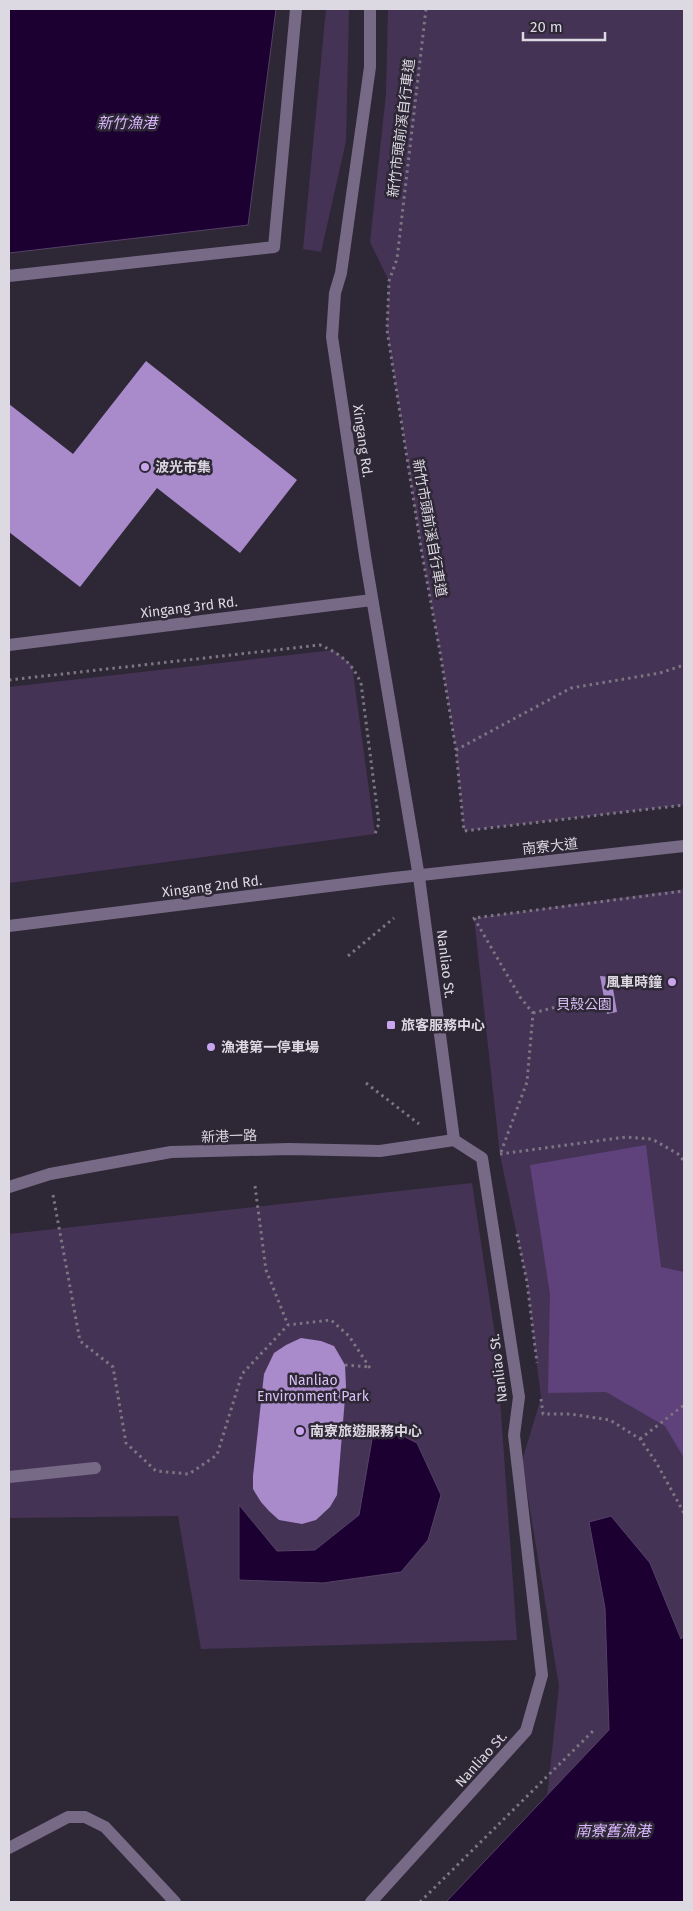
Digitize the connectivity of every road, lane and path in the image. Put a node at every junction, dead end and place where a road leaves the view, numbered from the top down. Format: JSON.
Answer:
{"nodes":[{"id":1,"x":296,"y":9,"type":"edge"},
{"id":2,"x":370,"y":9,"type":"edge"},
{"id":3,"x":426,"y":9,"type":"edge"},
{"id":4,"x":9,"y":276,"type":"edge"},
{"id":5,"x":372,"y":600,"type":"junction"},
{"id":6,"x":9,"y":645,"type":"edge"},
{"id":7,"x":684,"y":665,"type":"edge"},
{"id":8,"x":9,"y":680,"type":"edge"},
{"id":9,"x":456,"y":750,"type":"junction"},
{"id":10,"x":684,"y":806,"type":"edge"},
{"id":11,"x":375,"y":834,"type":"dead end"},
{"id":12,"x":684,"y":846,"type":"edge"},
{"id":13,"x":419,"y":876,"type":"junction"},
{"id":14,"x":684,"y":891,"type":"edge"},
{"id":15,"x":394,"y":918,"type":"dead end"},
{"id":16,"x":9,"y":926,"type":"edge"},
{"id":17,"x":348,"y":956,"type":"dead end"},
{"id":18,"x":579,"y":1001,"type":"dead end"},
{"id":19,"x":533,"y":1013,"type":"junction"},
{"id":20,"x":366,"y":1083,"type":"dead end"},
{"id":21,"x":427,"y":1129,"type":"dead end"},
{"id":22,"x":454,"y":1140,"type":"junction"},
{"id":23,"x":684,"y":1161,"type":"edge"},
{"id":24,"x":50,"y":1174,"type":"junction"},
{"id":25,"x":255,"y":1186,"type":"dead end"},
{"id":26,"x":9,"y":1187,"type":"edge"},
{"id":27,"x":288,"y":1324,"type":"junction"},
{"id":28,"x":345,"y":1365,"type":"dead end"},
{"id":29,"x":684,"y":1405,"type":"edge"},
{"id":30,"x":543,"y":1414,"type":"dead end"},
{"id":31,"x":640,"y":1438,"type":"junction"},
{"id":32,"x":95,"y":1468,"type":"dead end"},
{"id":33,"x":9,"y":1477,"type":"edge"},
{"id":34,"x":684,"y":1513,"type":"edge"},
{"id":35,"x":594,"y":1730,"type":"dead end"},
{"id":36,"x":9,"y":1848,"type":"edge"},
{"id":37,"x":175,"y":1902,"type":"edge"},
{"id":38,"x":371,"y":1902,"type":"edge"},
{"id":39,"x":420,"y":1902,"type":"edge"}],
"edges":[{"from":1,"to":4,"type":"street"},
{"from":2,"to":5,"type":"street","name":"Xingang Rd."},
{"from":3,"to":9,"type":"path","name":"新竹市頭前溪自行車道"},
{"from":5,"to":6,"type":"street","name":"Xingang 3rd Rd."},
{"from":5,"to":13,"type":"street","name":"Xingang Rd."},
{"from":7,"to":9,"type":"path"},
{"from":8,"to":11,"type":"path"},
{"from":9,"to":10,"type":"path","name":"新竹市頭前溪自行車道"},
{"from":12,"to":13,"type":"street","name":"南寮大道"},
{"from":13,"to":16,"type":"street","name":"Xingang 2nd Rd."},
{"from":13,"to":22,"type":"street","name":"Nanliao St."},
{"from":14,"to":19,"type":"path"},
{"from":15,"to":17,"type":"path"},
{"from":18,"to":19,"type":"path"},
{"from":19,"to":23,"type":"path"},
{"from":20,"to":21,"type":"path"},
{"from":22,"to":24,"type":"street","name":"新港一路"},
{"from":22,"to":38,"type":"street","name":"Nanliao St."},
{"from":24,"to":26,"type":"street","name":"新港一路"},
{"from":24,"to":27,"type":"path"},
{"from":25,"to":27,"type":"path"},
{"from":27,"to":28,"type":"path"},
{"from":29,"to":31,"type":"path"},
{"from":30,"to":31,"type":"path"},
{"from":31,"to":34,"type":"path"},
{"from":32,"to":33,"type":"street"},
{"from":35,"to":39,"type":"path"},
{"from":36,"to":37,"type":"street"}]}
